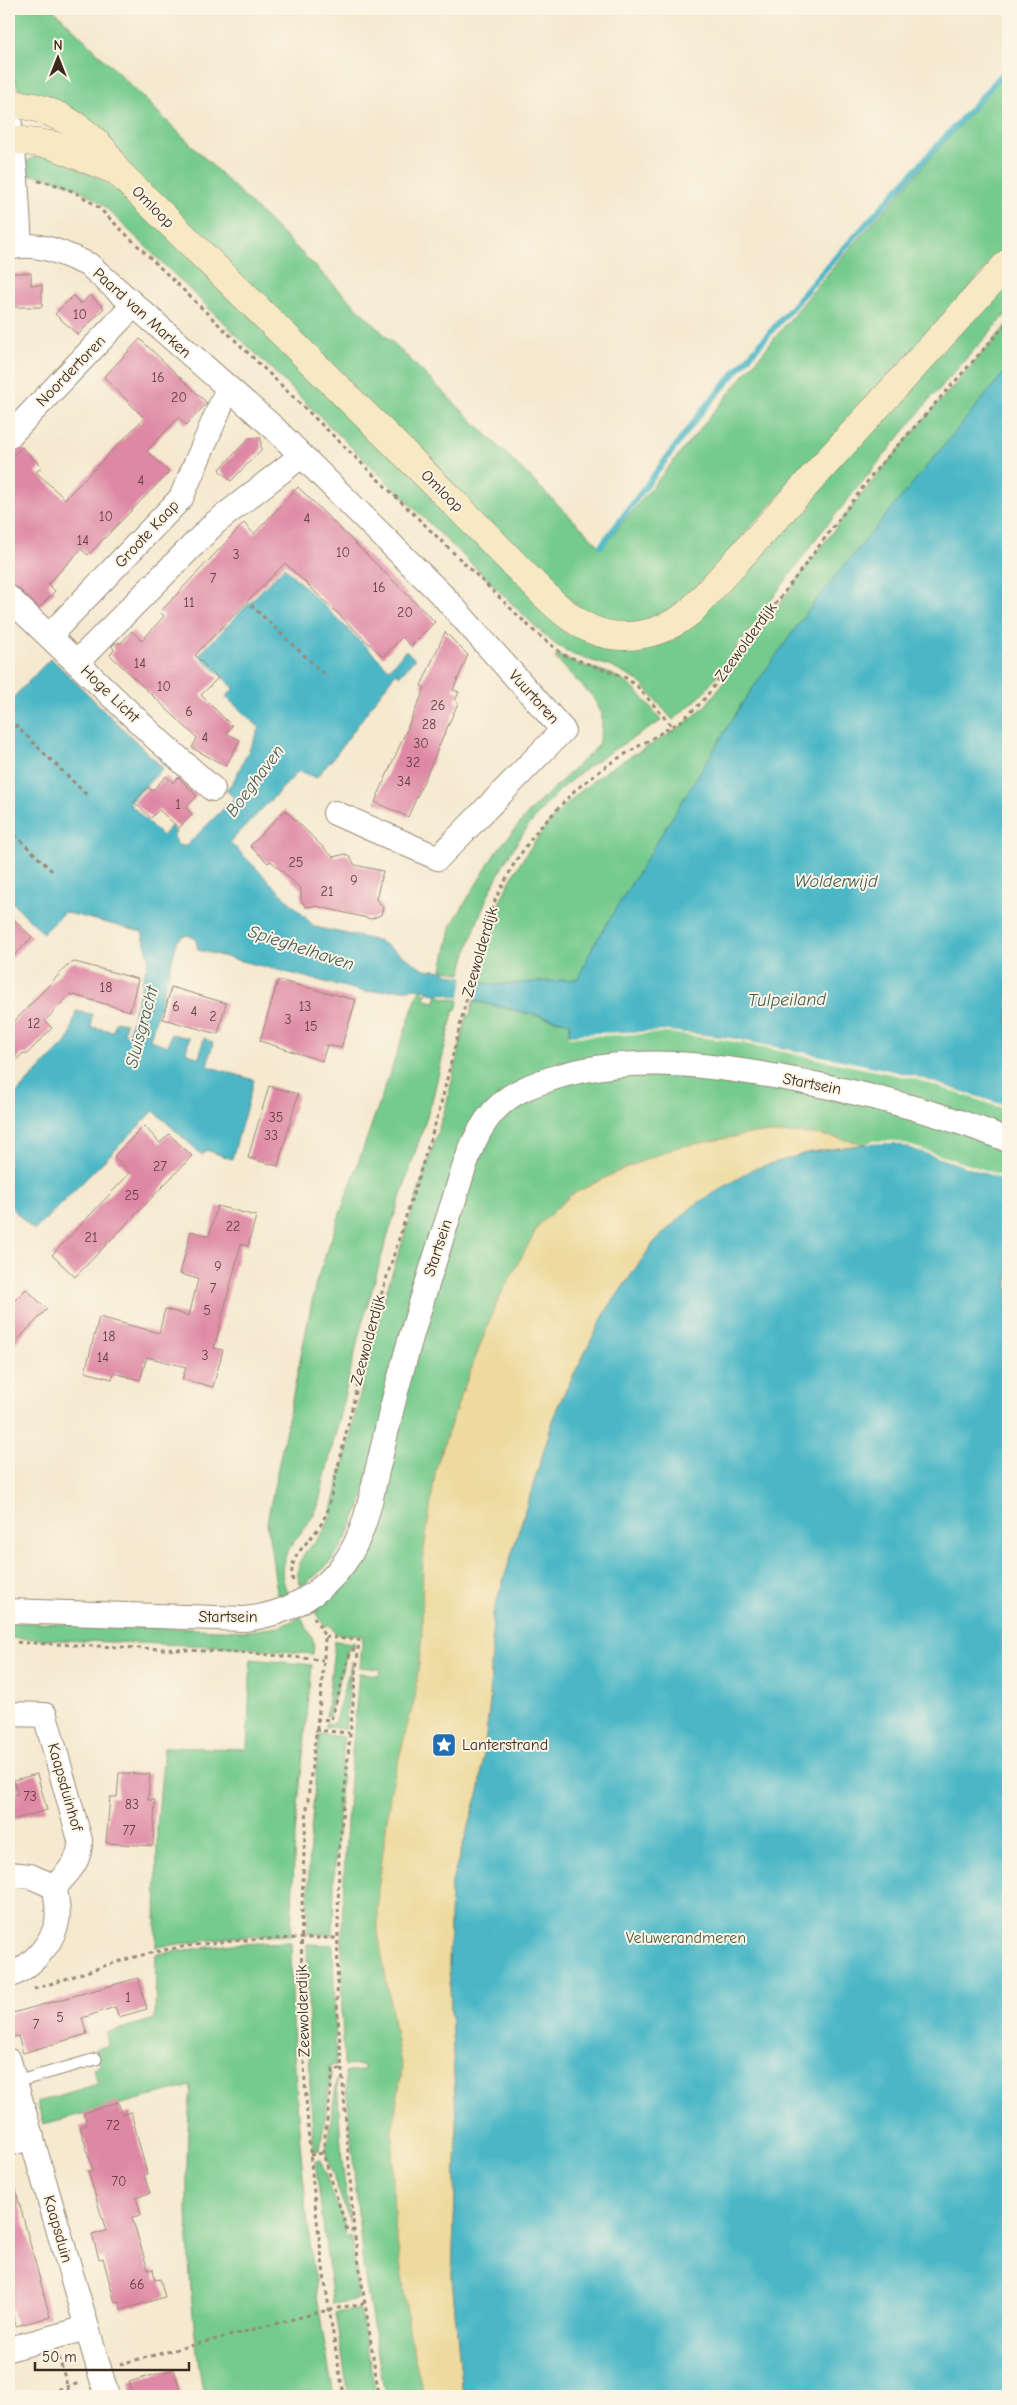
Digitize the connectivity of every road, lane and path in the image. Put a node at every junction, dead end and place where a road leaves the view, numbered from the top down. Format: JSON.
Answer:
{"nodes":[{"id":1,"x":9,"y":105,"type":"edge"},
{"id":2,"x":10,"y":132,"type":"edge"},
{"id":3,"x":117,"y":171,"type":"junction"},
{"id":4,"x":16,"y":179,"type":"junction"},
{"id":5,"x":15,"y":247,"type":"edge"},
{"id":6,"x":1008,"y":263,"type":"edge"},
{"id":7,"x":133,"y":306,"type":"junction"},
{"id":8,"x":1008,"y":322,"type":"edge"},
{"id":9,"x":228,"y":388,"type":"junction"},
{"id":10,"x":9,"y":436,"type":"edge"},
{"id":11,"x":300,"y":456,"type":"junction"},
{"id":12,"x":9,"y":598,"type":"edge"},
{"id":13,"x":251,"y":605,"type":"dead end"},
{"id":14,"x":50,"y":635,"type":"junction"},
{"id":15,"x":78,"y":662,"type":"junction"},
{"id":16,"x":327,"y":677,"type":"dead end"},
{"id":17,"x":9,"y":719,"type":"edge"},
{"id":18,"x":672,"y":726,"type":"junction"},
{"id":19,"x":213,"y":788,"type":"dead end"},
{"id":20,"x":88,"y":796,"type":"dead end"},
{"id":21,"x":334,"y":812,"type":"dead end"},
{"id":22,"x":9,"y":828,"type":"edge"},
{"id":23,"x":52,"y":871,"type":"dead end"},
{"id":24,"x":1008,"y":1140,"type":"edge"},
{"id":25,"x":304,"y":1601,"type":"junction"},
{"id":26,"x":9,"y":1611,"type":"edge"},
{"id":27,"x":318,"y":1625,"type":"dead end"},
{"id":28,"x":325,"y":1637,"type":"junction"},
{"id":29,"x":9,"y":1642,"type":"edge"},
{"id":30,"x":358,"y":1650,"type":"junction"},
{"id":31,"x":323,"y":1660,"type":"junction"},
{"id":32,"x":9,"y":1714,"type":"edge"},
{"id":33,"x":316,"y":1719,"type":"junction"},
{"id":34,"x":315,"y":1730,"type":"junction"},
{"id":35,"x":350,"y":1733,"type":"junction"},
{"id":36,"x":9,"y":1874,"type":"edge"},
{"id":37,"x":55,"y":1887,"type":"junction"},
{"id":38,"x":301,"y":1938,"type":"junction"},
{"id":39,"x":337,"y":1938,"type":"junction"},
{"id":40,"x":9,"y":1976,"type":"edge"},
{"id":41,"x":27,"y":1992,"type":"dead end"},
{"id":42,"x":96,"y":2059,"type":"dead end"},
{"id":43,"x":341,"y":2069,"type":"junction"},
{"id":44,"x":12,"y":2072,"type":"edge"},
{"id":45,"x":32,"y":2137,"type":"junction"},
{"id":46,"x":9,"y":2144,"type":"edge"},
{"id":47,"x":323,"y":2153,"type":"junction"},
{"id":48,"x":310,"y":2155,"type":"junction"},
{"id":49,"x":354,"y":2230,"type":"junction"},
{"id":50,"x":364,"y":2303,"type":"junction"},
{"id":51,"x":328,"y":2310,"type":"junction"},
{"id":52,"x":87,"y":2328,"type":"junction"},
{"id":53,"x":53,"y":2337,"type":"junction"},
{"id":54,"x":9,"y":2350,"type":"edge"},
{"id":55,"x":102,"y":2381,"type":"edge"},
{"id":56,"x":67,"y":2387,"type":"junction"},
{"id":57,"x":36,"y":2396,"type":"edge"},
{"id":58,"x":70,"y":2396,"type":"edge"},
{"id":59,"x":344,"y":2396,"type":"edge"},
{"id":60,"x":379,"y":2396,"type":"edge"}],
"edges":[{"from":1,"to":3,"type":"main road","name":"Omloop"},
{"from":2,"to":3,"type":"main road","name":"Omloop"},
{"from":2,"to":4,"type":"street","name":"Paard van Marken"},
{"from":3,"to":6,"type":"main road","name":"Omloop"},
{"from":4,"to":5,"type":"street","name":"Paard van Marken"},
{"from":4,"to":18,"type":"path"},
{"from":5,"to":7,"type":"street","name":"Paard van Marken"},
{"from":7,"to":9,"type":"street","name":"Paard van Marken"},
{"from":7,"to":10,"type":"street","name":"Noordertoren"},
{"from":8,"to":18,"type":"path","name":"Zeewolderdijk"},
{"from":9,"to":11,"type":"street","name":"Paard van Marken"},
{"from":9,"to":14,"type":"street","name":"Groote Kaap"},
{"from":11,"to":15,"type":"street"},
{"from":11,"to":21,"type":"street","name":"Vuurtoren"},
{"from":12,"to":14,"type":"street","name":"Hoge Licht"},
{"from":13,"to":16,"type":"path"},
{"from":14,"to":15,"type":"street","name":"Hoge Licht"},
{"from":15,"to":19,"type":"street","name":"Hoge Licht"},
{"from":17,"to":20,"type":"path"},
{"from":18,"to":25,"type":"path","name":"Zeewolderdijk"},
{"from":22,"to":23,"type":"path"},
{"from":24,"to":25,"type":"street","name":"Startsein"},
{"from":25,"to":26,"type":"street","name":"Startsein"},
{"from":27,"to":28,"type":"path"},
{"from":28,"to":30,"type":"path"},
{"from":28,"to":31,"type":"path","name":"Zeewolderdijk"},
{"from":29,"to":31,"type":"path","name":"Startsein"},
{"from":30,"to":33,"type":"path"},
{"from":30,"to":35,"type":"path"},
{"from":31,"to":33,"type":"path","name":"Zeewolderdijk"},
{"from":32,"to":37,"type":"street","name":"Kaapsduinhof"},
{"from":33,"to":34,"type":"path","name":"Zeewolderdijk"},
{"from":34,"to":35,"type":"path"},
{"from":34,"to":38,"type":"path","name":"Zeewolderdijk"},
{"from":35,"to":39,"type":"path"},
{"from":36,"to":37,"type":"street"},
{"from":37,"to":40,"type":"street"},
{"from":38,"to":39,"type":"path"},
{"from":38,"to":41,"type":"path"},
{"from":38,"to":48,"type":"path","name":"Zeewolderdijk"},
{"from":39,"to":43,"type":"path"},
{"from":42,"to":44,"type":"lane"},
{"from":43,"to":47,"type":"path"},
{"from":43,"to":49,"type":"path"},
{"from":44,"to":45,"type":"street","name":"Kaapsduin"},
{"from":45,"to":46,"type":"street"},
{"from":45,"to":52,"type":"street","name":"Kaapsduin"},
{"from":47,"to":48,"type":"path"},
{"from":47,"to":49,"type":"path"},
{"from":48,"to":51,"type":"path","name":"Zeewolderdijk"},
{"from":49,"to":50,"type":"path"},
{"from":50,"to":51,"type":"path"},
{"from":50,"to":60,"type":"path"},
{"from":51,"to":55,"type":"path"},
{"from":51,"to":59,"type":"path","name":"Zeewolderdijk"},
{"from":52,"to":53,"type":"street"},
{"from":52,"to":55,"type":"street","name":"Kaapsduin"},
{"from":53,"to":54,"type":"street"},
{"from":53,"to":56,"type":"path"},
{"from":55,"to":56,"type":"path"},
{"from":56,"to":57,"type":"path"},
{"from":56,"to":58,"type":"path"}]}
